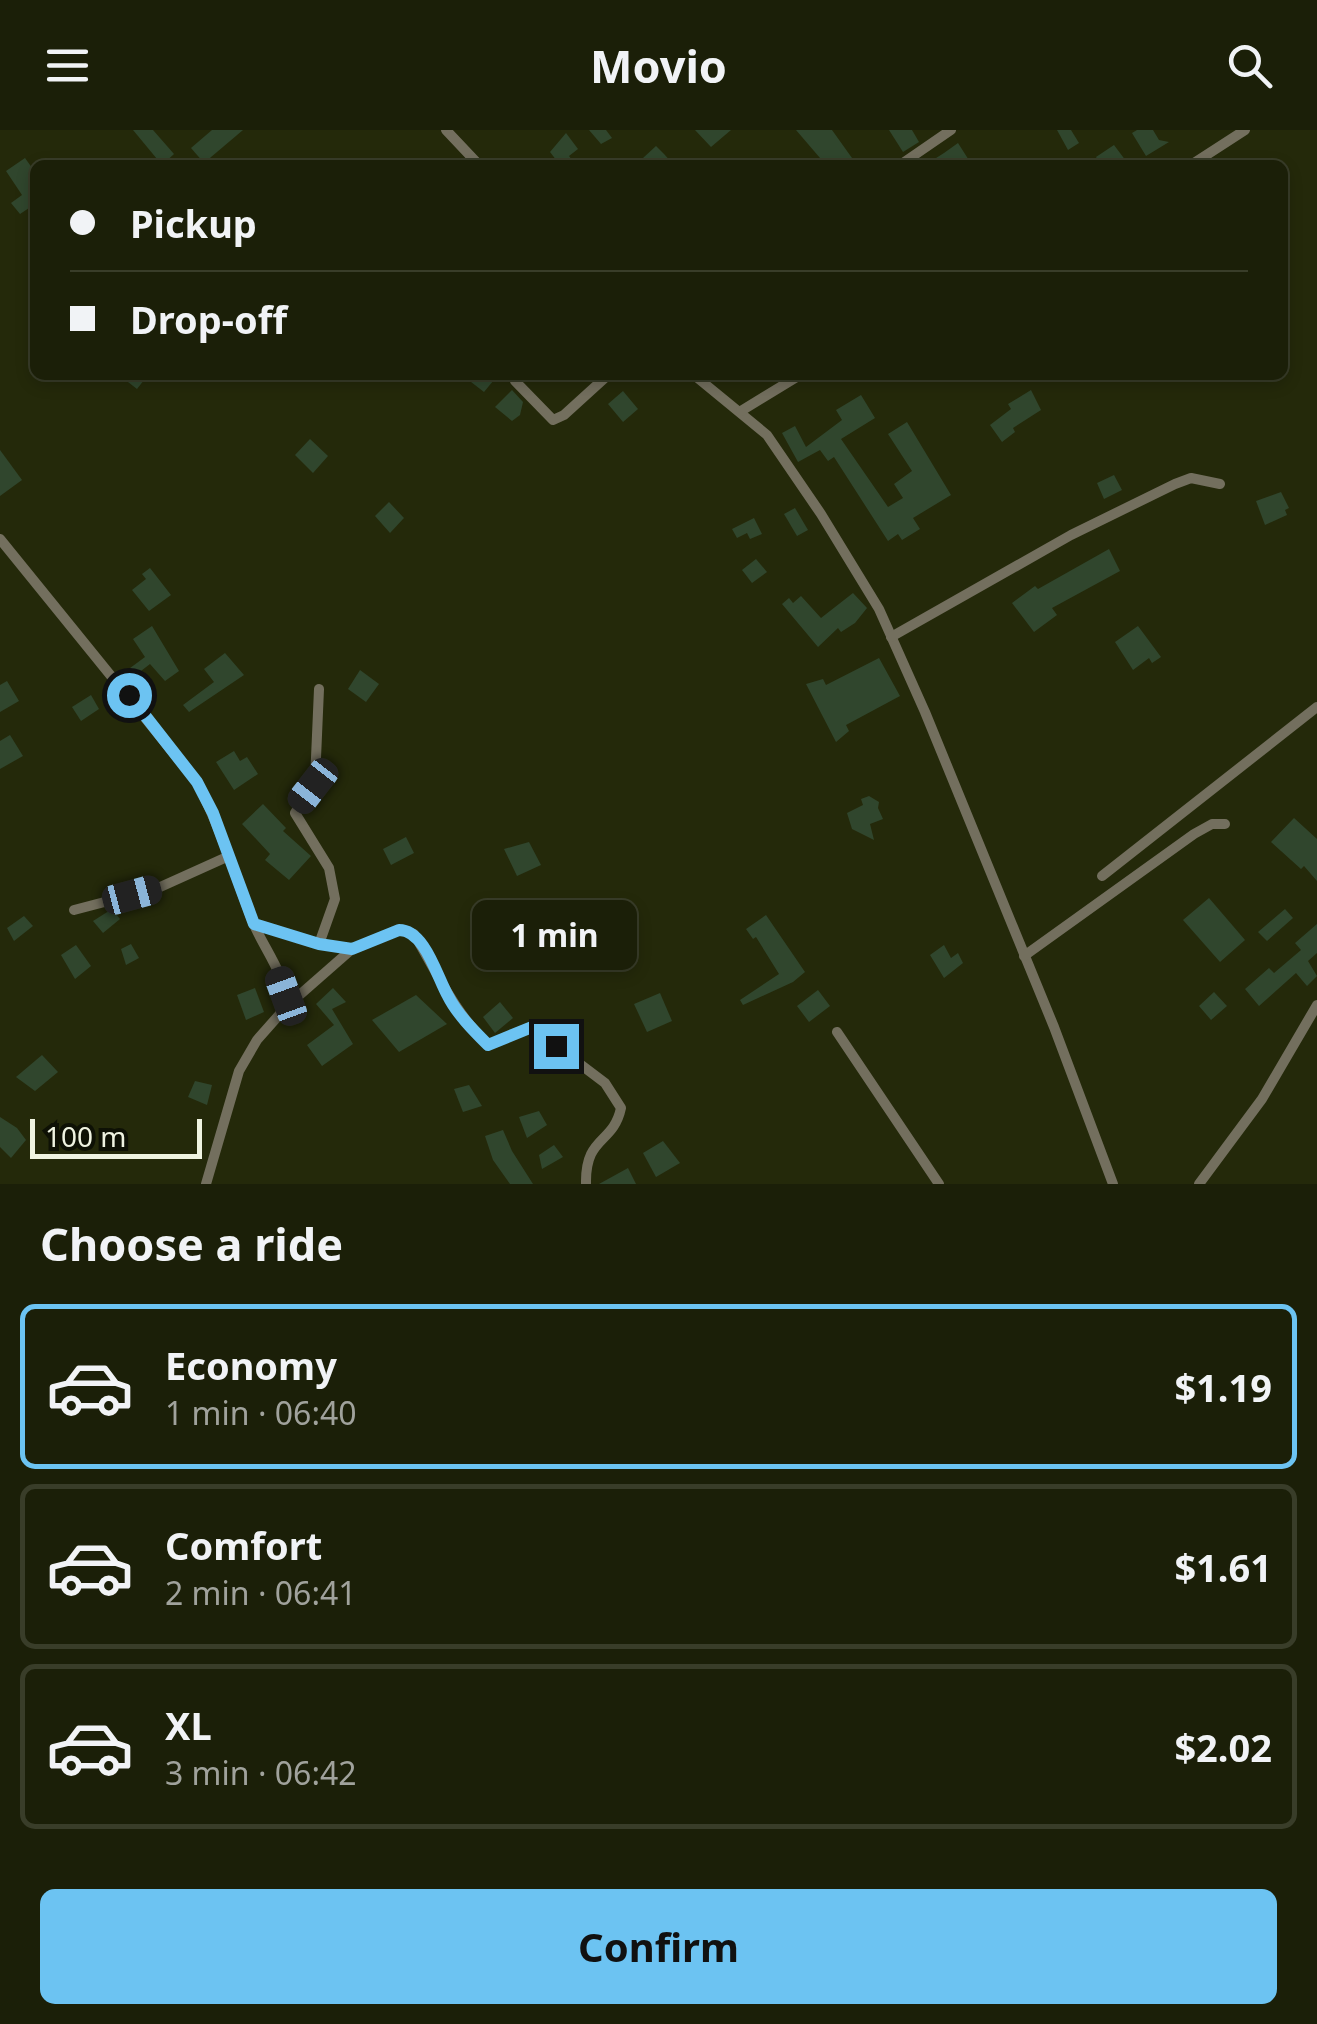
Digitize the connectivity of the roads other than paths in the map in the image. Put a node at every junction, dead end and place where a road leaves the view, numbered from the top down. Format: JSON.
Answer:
{"nodes":[{"id":1,"x":446,"y":130,"type":"edge"},
{"id":2,"x":951,"y":130,"type":"edge"},
{"id":3,"x":1245,"y":130,"type":"edge"},
{"id":4,"x":474,"y":160,"type":"edge"},
{"id":5,"x":907,"y":160,"type":"edge"},
{"id":6,"x":1199,"y":160,"type":"edge"},
{"id":7,"x":602,"y":380,"type":"edge"},
{"id":8,"x":701,"y":380,"type":"edge"},
{"id":9,"x":792,"y":380,"type":"edge"},
{"id":10,"x":515,"y":381,"type":"dead end"},
{"id":11,"x":741,"y":411,"type":"junction"},
{"id":12,"x":1220,"y":484,"type":"dead end"},
{"id":13,"x":0,"y":539,"type":"edge"},
{"id":14,"x":891,"y":638,"type":"junction"},
{"id":15,"x":319,"y":689,"type":"dead end"},
{"id":16,"x":1317,"y":706,"type":"edge"},
{"id":17,"x":1225,"y":824,"type":"dead end"},
{"id":18,"x":230,"y":856,"type":"junction"},
{"id":19,"x":1102,"y":876,"type":"dead end"},
{"id":20,"x":74,"y":910,"type":"dead end"},
{"id":21,"x":254,"y":924,"type":"junction"},
{"id":22,"x":319,"y":944,"type":"junction"},
{"id":23,"x":352,"y":949,"type":"junction"},
{"id":24,"x":1024,"y":956,"type":"junction"},
{"id":25,"x":1317,"y":1005,"type":"edge"},
{"id":26,"x":287,"y":1006,"type":"junction"},
{"id":27,"x":837,"y":1032,"type":"dead end"},
{"id":28,"x":206,"y":1184,"type":"edge"},
{"id":29,"x":586,"y":1184,"type":"edge"},
{"id":30,"x":939,"y":1184,"type":"edge"},
{"id":31,"x":1113,"y":1184,"type":"edge"},
{"id":32,"x":1199,"y":1184,"type":"edge"}],
"edges":[{"from":1,"to":4,"type":"street"},
{"from":2,"to":5,"type":"street"},
{"from":3,"to":6,"type":"street"},
{"from":7,"to":10,"type":"street"},
{"from":8,"to":11,"type":"street"},
{"from":9,"to":11,"type":"street"},
{"from":11,"to":14,"type":"street"},
{"from":12,"to":14,"type":"street"},
{"from":13,"to":18,"type":"street"},
{"from":14,"to":24,"type":"street"},
{"from":15,"to":22,"type":"street"},
{"from":16,"to":19,"type":"street"},
{"from":17,"to":24,"type":"street"},
{"from":18,"to":20,"type":"street"},
{"from":18,"to":21,"type":"street"},
{"from":21,"to":22,"type":"street"},
{"from":21,"to":26,"type":"street"},
{"from":22,"to":23,"type":"street"},
{"from":23,"to":26,"type":"street"},
{"from":23,"to":29,"type":"street"},
{"from":24,"to":31,"type":"street"},
{"from":25,"to":32,"type":"street"},
{"from":26,"to":28,"type":"street"},
{"from":27,"to":30,"type":"street"}]}
